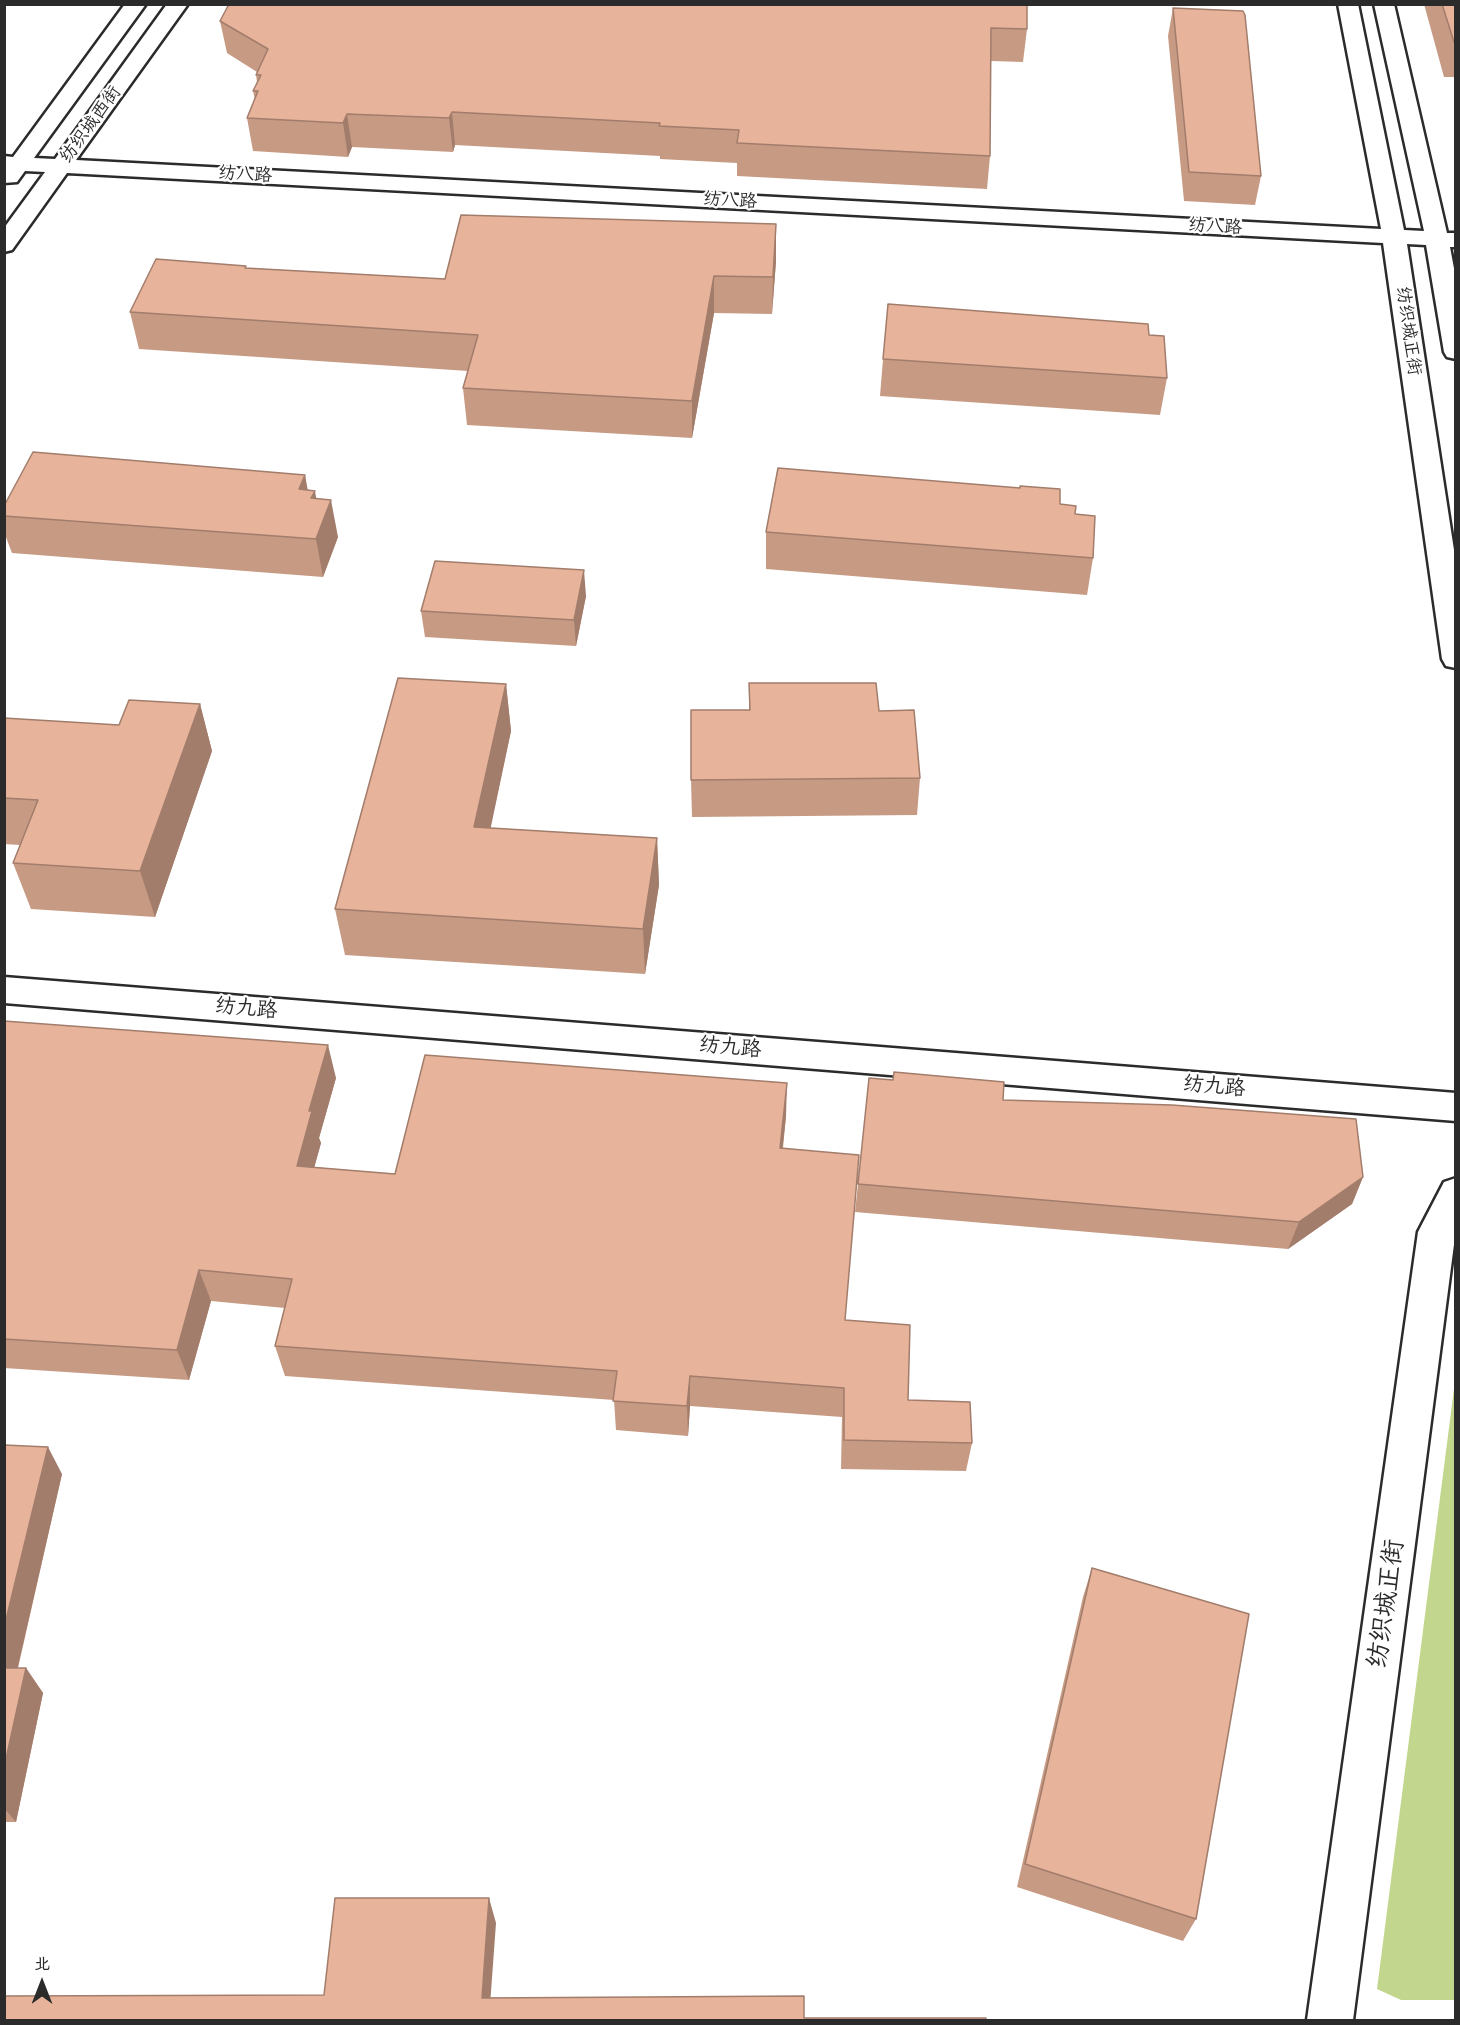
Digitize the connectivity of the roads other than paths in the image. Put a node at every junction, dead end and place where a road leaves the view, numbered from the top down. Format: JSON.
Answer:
{"nodes":[{"id":1,"x":136,"y":4,"type":"edge"},
{"id":2,"x":178,"y":4,"type":"edge"},
{"id":3,"x":1348,"y":4,"type":"edge"},
{"id":4,"x":1384,"y":4,"type":"edge"},
{"id":5,"x":11,"y":163,"type":"edge"},
{"id":6,"x":62,"y":165,"type":"junction"},
{"id":7,"x":4,"y":182,"type":"edge"},
{"id":8,"x":1394,"y":237,"type":"junction"},
{"id":9,"x":1446,"y":239,"type":"edge"},
{"id":10,"x":4,"y":245,"type":"edge"},
{"id":11,"x":1455,"y":352,"type":"edge"},
{"id":12,"x":1455,"y":659,"type":"edge"},
{"id":13,"x":4,"y":990,"type":"edge"},
{"id":14,"x":1455,"y":1107,"type":"edge"},
{"id":15,"x":1455,"y":1192,"type":"edge"},
{"id":16,"x":1330,"y":2020,"type":"edge"}],
"edges":[{"from":1,"to":5,"type":"street","name":"纺织城西街"},
{"from":2,"to":6,"type":"street","name":"纺织城西街"},
{"from":3,"to":8,"type":"street","name":"纺织城正街"},
{"from":4,"to":9,"type":"street"},
{"from":5,"to":6,"type":"street","name":"纺八路"},
{"from":5,"to":7,"type":"street","name":"纺织城西街"},
{"from":6,"to":8,"type":"street","name":"纺八路"},
{"from":6,"to":10,"type":"street","name":"纺织城西街"},
{"from":8,"to":9,"type":"street","name":"纺八路"},
{"from":8,"to":12,"type":"street","name":"纺织城正街"},
{"from":9,"to":11,"type":"street"},
{"from":13,"to":14,"type":"street","name":"纺九路"},
{"from":15,"to":16,"type":"street","name":"纺织城正街"}]}
